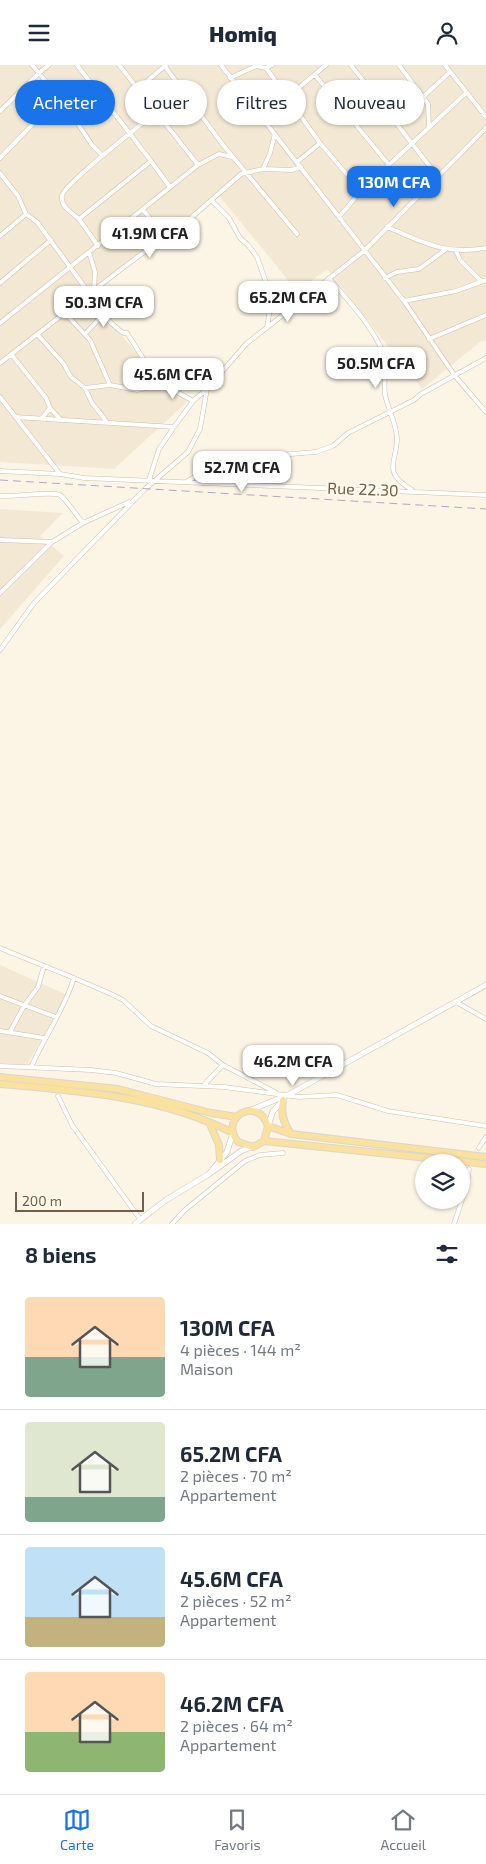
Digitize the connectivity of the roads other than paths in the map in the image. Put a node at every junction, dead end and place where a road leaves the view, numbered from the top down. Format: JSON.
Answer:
{"nodes":[{"id":1,"x":32,"y":65,"type":"edge"},
{"id":2,"x":49,"y":65,"type":"edge"},
{"id":3,"x":77,"y":65,"type":"edge"},
{"id":4,"x":119,"y":65,"type":"edge"},
{"id":5,"x":165,"y":65,"type":"edge"},
{"id":6,"x":221,"y":65,"type":"edge"},
{"id":7,"x":272,"y":65,"type":"edge"},
{"id":8,"x":326,"y":65,"type":"edge"},
{"id":9,"x":351,"y":65,"type":"edge"},
{"id":10,"x":399,"y":65,"type":"edge"},
{"id":11,"x":445,"y":65,"type":"edge"},
{"id":12,"x":256,"y":66,"type":"edge"},
{"id":13,"x":266,"y":68,"type":"junction"},
{"id":14,"x":450,"y":72,"type":"junction"},
{"id":15,"x":39,"y":73,"type":"junction"},
{"id":16,"x":315,"y":75,"type":"junction"},
{"id":17,"x":230,"y":78,"type":"joint"},
{"id":18,"x":44,"y":80,"type":"edge"},
{"id":19,"x":89,"y":80,"type":"edge"},
{"id":20,"x":132,"y":80,"type":"edge"},
{"id":21,"x":148,"y":80,"type":"edge"},
{"id":22,"x":175,"y":80,"type":"edge"},
{"id":23,"x":276,"y":80,"type":"edge"},
{"id":24,"x":410,"y":80,"type":"edge"},
{"id":25,"x":306,"y":82,"type":"edge"},
{"id":26,"x":466,"y":93,"type":"junction"},
{"id":27,"x":424,"y":96,"type":"edge"},
{"id":28,"x":424,"y":98,"type":"edge"},
{"id":29,"x":0,"y":111,"type":"edge"},
{"id":30,"x":115,"y":112,"type":"edge"},
{"id":31,"x":486,"y":117,"type":"edge"},
{"id":32,"x":306,"y":122,"type":"edge"},
{"id":33,"x":207,"y":123,"type":"edge"},
{"id":34,"x":32,"y":125,"type":"edge"},
{"id":35,"x":79,"y":125,"type":"edge"},
{"id":36,"x":143,"y":125,"type":"edge"},
{"id":37,"x":168,"y":125,"type":"edge"},
{"id":38,"x":267,"y":125,"type":"edge"},
{"id":39,"x":486,"y":128,"type":"edge"},
{"id":40,"x":429,"y":129,"type":"junction"},
{"id":41,"x":132,"y":134,"type":"junction"},
{"id":42,"x":274,"y":134,"type":"junction"},
{"id":43,"x":320,"y":143,"type":"junction"},
{"id":44,"x":412,"y":143,"type":"junction"},
{"id":45,"x":103,"y":156,"type":"junction"},
{"id":46,"x":233,"y":157,"type":"junction"},
{"id":47,"x":0,"y":158,"type":"edge"},
{"id":48,"x":151,"y":161,"type":"junction"},
{"id":49,"x":297,"y":162,"type":"junction"},
{"id":50,"x":198,"y":165,"type":"junction"},
{"id":51,"x":389,"y":165,"type":"junction"},
{"id":52,"x":301,"y":167,"type":"junction"},
{"id":53,"x":263,"y":169,"type":"junction"},
{"id":54,"x":246,"y":172,"type":"junction"},
{"id":55,"x":0,"y":173,"type":"edge"},
{"id":56,"x":438,"y":177,"type":"junction"},
{"id":57,"x":170,"y":187,"type":"junction"},
{"id":58,"x":361,"y":191,"type":"junction"},
{"id":59,"x":212,"y":201,"type":"junction"},
{"id":60,"x":143,"y":210,"type":"junction"},
{"id":61,"x":26,"y":214,"type":"junction"},
{"id":62,"x":339,"y":217,"type":"junction"},
{"id":63,"x":79,"y":219,"type":"junction"},
{"id":64,"x":387,"y":227,"type":"junction"},
{"id":65,"x":1,"y":233,"type":"edge"},
{"id":66,"x":297,"y":234,"type":"dead end"},
{"id":67,"x":165,"y":237,"type":"junction"},
{"id":68,"x":50,"y":240,"type":"junction"},
{"id":69,"x":98,"y":246,"type":"junction"},
{"id":70,"x":486,"y":248,"type":"edge"},
{"id":71,"x":444,"y":250,"type":"junction"},
{"id":72,"x":364,"y":251,"type":"junction"},
{"id":73,"x":456,"y":251,"type":"junction"},
{"id":74,"x":89,"y":252,"type":"junction"},
{"id":75,"x":69,"y":267,"type":"junction"},
{"id":76,"x":329,"y":278,"type":"junction"},
{"id":77,"x":385,"y":278,"type":"junction"},
{"id":78,"x":486,"y":280,"type":"edge"},
{"id":79,"x":481,"y":281,"type":"junction"},
{"id":80,"x":0,"y":283,"type":"edge"},
{"id":81,"x":92,"y":292,"type":"junction"},
{"id":82,"x":404,"y":301,"type":"junction"},
{"id":83,"x":101,"y":309,"type":"junction"},
{"id":84,"x":65,"y":313,"type":"junction"},
{"id":85,"x":486,"y":315,"type":"edge"},
{"id":86,"x":0,"y":323,"type":"edge"},
{"id":87,"x":267,"y":328,"type":"junction"},
{"id":88,"x":37,"y":334,"type":"junction"},
{"id":89,"x":85,"y":334,"type":"junction"},
{"id":90,"x":429,"y":339,"type":"junction"},
{"id":91,"x":10,"y":355,"type":"junction"},
{"id":92,"x":486,"y":358,"type":"edge"},
{"id":93,"x":0,"y":363,"type":"edge"},
{"id":94,"x":454,"y":376,"type":"junction"},
{"id":95,"x":110,"y":385,"type":"junction"},
{"id":96,"x":160,"y":385,"type":"junction"},
{"id":97,"x":85,"y":388,"type":"junction"},
{"id":98,"x":207,"y":389,"type":"junction"},
{"id":99,"x":0,"y":397,"type":"edge"},
{"id":100,"x":193,"y":401,"type":"junction"},
{"id":101,"x":2,"y":404,"type":"edge"},
{"id":102,"x":50,"y":408,"type":"junction"},
{"id":103,"x":392,"y":412,"type":"junction"},
{"id":104,"x":486,"y":412,"type":"edge"},
{"id":105,"x":15,"y":417,"type":"junction"},
{"id":106,"x":42,"y":418,"type":"junction"},
{"id":107,"x":60,"y":419,"type":"junction"},
{"id":108,"x":107,"y":421,"type":"junction"},
{"id":109,"x":174,"y":427,"type":"junction"},
{"id":110,"x":0,"y":471,"type":"edge"},
{"id":111,"x":60,"y":474,"type":"junction"},
{"id":112,"x":149,"y":480,"type":"junction"},
{"id":113,"x":155,"y":480,"type":"junction"},
{"id":114,"x":186,"y":482,"type":"junction"},
{"id":115,"x":413,"y":491,"type":"junction"},
{"id":116,"x":486,"y":495,"type":"edge"},
{"id":117,"x":0,"y":496,"type":"edge"},
{"id":118,"x":134,"y":500,"type":"junction"},
{"id":119,"x":83,"y":523,"type":"junction"},
{"id":120,"x":0,"y":540,"type":"edge"},
{"id":121,"x":52,"y":542,"type":"junction"},
{"id":122,"x":0,"y":593,"type":"edge"},
{"id":123,"x":0,"y":650,"type":"edge"},
{"id":124,"x":0,"y":948,"type":"edge"},
{"id":125,"x":44,"y":966,"type":"junction"},
{"id":126,"x":74,"y":978,"type":"junction"},
{"id":127,"x":486,"y":985,"type":"edge"},
{"id":128,"x":0,"y":995,"type":"edge"},
{"id":129,"x":456,"y":1002,"type":"junction"},
{"id":130,"x":24,"y":1006,"type":"junction"},
{"id":131,"x":56,"y":1017,"type":"junction"},
{"id":132,"x":486,"y":1019,"type":"edge"},
{"id":133,"x":0,"y":1031,"type":"edge"},
{"id":134,"x":10,"y":1032,"type":"junction"},
{"id":135,"x":44,"y":1038,"type":"junction"},
{"id":136,"x":223,"y":1065,"type":"junction"},
{"id":137,"x":0,"y":1066,"type":"edge"},
{"id":138,"x":32,"y":1067,"type":"junction"},
{"id":139,"x":0,"y":1077,"type":"edge"},
{"id":140,"x":0,"y":1084,"type":"edge"},
{"id":141,"x":203,"y":1086,"type":"junction"},
{"id":142,"x":278,"y":1093,"type":"junction"},
{"id":143,"x":58,"y":1095,"type":"dead end"},
{"id":144,"x":285,"y":1098,"type":"junction"},
{"id":145,"x":248,"y":1111,"type":"junction"},
{"id":146,"x":236,"y":1117,"type":"junction"},
{"id":147,"x":209,"y":1122,"type":"junction"},
{"id":148,"x":268,"y":1126,"type":"junction"},
{"id":149,"x":486,"y":1126,"type":"edge"},
{"id":150,"x":233,"y":1133,"type":"junction"},
{"id":151,"x":291,"y":1134,"type":"junction"},
{"id":152,"x":486,"y":1137,"type":"edge"},
{"id":153,"x":264,"y":1141,"type":"junction"},
{"id":154,"x":252,"y":1147,"type":"junction"},
{"id":155,"x":479,"y":1148,"type":"dead end"},
{"id":156,"x":283,"y":1153,"type":"dead end"},
{"id":157,"x":486,"y":1157,"type":"edge"},
{"id":158,"x":220,"y":1160,"type":"junction"},
{"id":159,"x":486,"y":1164,"type":"edge"},
{"id":160,"x":210,"y":1174,"type":"junction"},
{"id":161,"x":459,"y":1209,"type":"edge"},
{"id":162,"x":140,"y":1219,"type":"junction"},
{"id":163,"x":135,"y":1224,"type":"edge"},
{"id":164,"x":172,"y":1224,"type":"edge"},
{"id":165,"x":454,"y":1224,"type":"edge"}],
"edges":[{"from":1,"to":15,"type":"street"},
{"from":2,"to":15,"type":"street"},
{"from":3,"to":19,"type":"street"},
{"from":4,"to":20,"type":"street"},
{"from":5,"to":21,"type":"street"},
{"from":5,"to":22,"type":"street"},
{"from":6,"to":17,"type":"street"},
{"from":7,"to":13,"type":"street"},
{"from":8,"to":16,"type":"street"},
{"from":9,"to":44,"type":"street"},
{"from":10,"to":24,"type":"street"},
{"from":11,"to":14,"type":"street"},
{"from":12,"to":13,"type":"street"},
{"from":12,"to":17,"type":"street"},
{"from":13,"to":23,"type":"street"},
{"from":14,"to":26,"type":"street"},
{"from":14,"to":27,"type":"street"},
{"from":15,"to":18,"type":"street"},
{"from":15,"to":29,"type":"street"},
{"from":16,"to":25,"type":"street"},
{"from":16,"to":51,"type":"street"},
{"from":26,"to":31,"type":"street"},
{"from":26,"to":40,"type":"street"},
{"from":28,"to":40,"type":"street"},
{"from":30,"to":41,"type":"street"},
{"from":32,"to":43,"type":"street"},
{"from":33,"to":46,"type":"street"},
{"from":34,"to":47,"type":"street"},
{"from":35,"to":45,"type":"street"},
{"from":36,"to":41,"type":"street"},
{"from":37,"to":50,"type":"street"},
{"from":38,"to":42,"type":"street"},
{"from":39,"to":56,"type":"street"},
{"from":40,"to":44,"type":"street"},
{"from":41,"to":45,"type":"street"},
{"from":41,"to":48,"type":"street"},
{"from":42,"to":49,"type":"street"},
{"from":42,"to":53,"type":"street"},
{"from":43,"to":49,"type":"street"},
{"from":43,"to":58,"type":"street"},
{"from":44,"to":51,"type":"street"},
{"from":44,"to":56,"type":"street"},
{"from":45,"to":63,"type":"street"},
{"from":46,"to":50,"type":"street"},
{"from":46,"to":54,"type":"street"},
{"from":48,"to":57,"type":"street"},
{"from":48,"to":63,"type":"street"},
{"from":49,"to":52,"type":"street"},
{"from":50,"to":57,"type":"street"},
{"from":51,"to":58,"type":"street"},
{"from":52,"to":53,"type":"street"},
{"from":52,"to":62,"type":"street"},
{"from":53,"to":54,"type":"street"},
{"from":54,"to":59,"type":"street"},
{"from":54,"to":66,"type":"street"},
{"from":55,"to":61,"type":"street"},
{"from":56,"to":64,"type":"street"},
{"from":57,"to":60,"type":"street"},
{"from":58,"to":62,"type":"street"},
{"from":59,"to":67,"type":"street"},
{"from":59,"to":87,"type":"street"},
{"from":60,"to":67,"type":"street"},
{"from":60,"to":69,"type":"street"},
{"from":61,"to":65,"type":"street"},
{"from":61,"to":68,"type":"street"},
{"from":62,"to":72,"type":"street"},
{"from":63,"to":69,"type":"street"},
{"from":64,"to":71,"type":"street"},
{"from":64,"to":72,"type":"street"},
{"from":67,"to":81,"type":"street"},
{"from":68,"to":75,"type":"street"},
{"from":68,"to":80,"type":"street"},
{"from":69,"to":74,"type":"street"},
{"from":70,"to":73,"type":"street"},
{"from":71,"to":73,"type":"street"},
{"from":71,"to":77,"type":"street"},
{"from":72,"to":76,"type":"street"},
{"from":72,"to":77,"type":"street"},
{"from":73,"to":79,"type":"street"},
{"from":74,"to":75,"type":"street"},
{"from":74,"to":81,"type":"street"},
{"from":75,"to":81,"type":"street"},
{"from":75,"to":86,"type":"street"},
{"from":76,"to":87,"type":"street"},
{"from":76,"to":103,"type":"street"},
{"from":77,"to":82,"type":"street"},
{"from":78,"to":79,"type":"street"},
{"from":79,"to":82,"type":"street"},
{"from":81,"to":83,"type":"street"},
{"from":81,"to":84,"type":"street"},
{"from":82,"to":90,"type":"street"},
{"from":83,"to":89,"type":"street"},
{"from":83,"to":96,"type":"street"},
{"from":84,"to":88,"type":"street"},
{"from":84,"to":89,"type":"street"},
{"from":85,"to":90,"type":"street"},
{"from":87,"to":98,"type":"street"},
{"from":88,"to":91,"type":"street"},
{"from":88,"to":97,"type":"street"},
{"from":89,"to":95,"type":"street"},
{"from":90,"to":94,"type":"street"},
{"from":91,"to":93,"type":"street"},
{"from":91,"to":102,"type":"street"},
{"from":92,"to":94,"type":"street"},
{"from":94,"to":103,"type":"street"},
{"from":94,"to":104,"type":"street"},
{"from":95,"to":96,"type":"street"},
{"from":95,"to":97,"type":"street"},
{"from":96,"to":100,"type":"street"},
{"from":97,"to":108,"type":"street"},
{"from":98,"to":100,"type":"street"},
{"from":98,"to":113,"type":"street"},
{"from":99,"to":101,"type":"street"},
{"from":100,"to":109,"type":"street"},
{"from":101,"to":105,"type":"street"},
{"from":102,"to":106,"type":"street"},
{"from":102,"to":107,"type":"street"},
{"from":103,"to":114,"type":"street"},
{"from":103,"to":115,"type":"street"},
{"from":105,"to":106,"type":"street"},
{"from":105,"to":111,"type":"street"},
{"from":106,"to":107,"type":"street"},
{"from":107,"to":108,"type":"street"},
{"from":108,"to":109,"type":"street"},
{"from":109,"to":112,"type":"street"},
{"from":110,"to":111,"type":"street","name":"Rue 22.30"},
{"from":111,"to":112,"type":"street","name":"Rue 22.30"},
{"from":112,"to":113,"type":"street","name":"Rue 22.30"},
{"from":113,"to":114,"type":"street","name":"Rue 22.30"},
{"from":113,"to":118,"type":"street"},
{"from":114,"to":115,"type":"street","name":"Rue 22.30"},
{"from":115,"to":116,"type":"street","name":"Rue 22.30"},
{"from":117,"to":119,"type":"street"},
{"from":118,"to":119,"type":"street"},
{"from":118,"to":123,"type":"street"},
{"from":119,"to":121,"type":"street"},
{"from":120,"to":121,"type":"street"},
{"from":121,"to":122,"type":"street"},
{"from":124,"to":125,"type":"street"},
{"from":125,"to":126,"type":"street"},
{"from":125,"to":130,"type":"street"},
{"from":126,"to":131,"type":"street"},
{"from":126,"to":136,"type":"street"},
{"from":127,"to":129,"type":"street"},
{"from":128,"to":130,"type":"street"},
{"from":129,"to":132,"type":"street"},
{"from":129,"to":144,"type":"street"},
{"from":130,"to":131,"type":"street"},
{"from":130,"to":134,"type":"street"},
{"from":131,"to":135,"type":"street"},
{"from":133,"to":134,"type":"street"},
{"from":134,"to":135,"type":"street"},
{"from":135,"to":138,"type":"street"},
{"from":136,"to":141,"type":"street"},
{"from":136,"to":142,"type":"street"},
{"from":137,"to":138,"type":"street"},
{"from":138,"to":141,"type":"street"},
{"from":139,"to":146,"type":"main road"},
{"from":140,"to":147,"type":"main road"},
{"from":141,"to":142,"type":"street"},
{"from":142,"to":144,"type":"street"},
{"from":143,"to":162,"type":"street"},
{"from":144,"to":145,"type":"street"},
{"from":144,"to":148,"type":"street"},
{"from":144,"to":149,"type":"street"},
{"from":144,"to":151,"type":"main road"},
{"from":145,"to":146,"type":"main road"},
{"from":145,"to":148,"type":"main road"},
{"from":146,"to":150,"type":"main road"},
{"from":147,"to":150,"type":"main road"},
{"from":147,"to":158,"type":"main road"},
{"from":148,"to":151,"type":"main road"},
{"from":148,"to":153,"type":"main road"},
{"from":150,"to":154,"type":"main road"},
{"from":150,"to":158,"type":"street"},
{"from":151,"to":157,"type":"main road"},
{"from":152,"to":155,"type":"street"},
{"from":153,"to":154,"type":"main road"},
{"from":153,"to":159,"type":"main road"},
{"from":154,"to":160,"type":"street"},
{"from":156,"to":164,"type":"street"},
{"from":158,"to":160,"type":"street"},
{"from":160,"to":162,"type":"street"},
{"from":161,"to":165,"type":"street"},
{"from":162,"to":163,"type":"street"}]}
